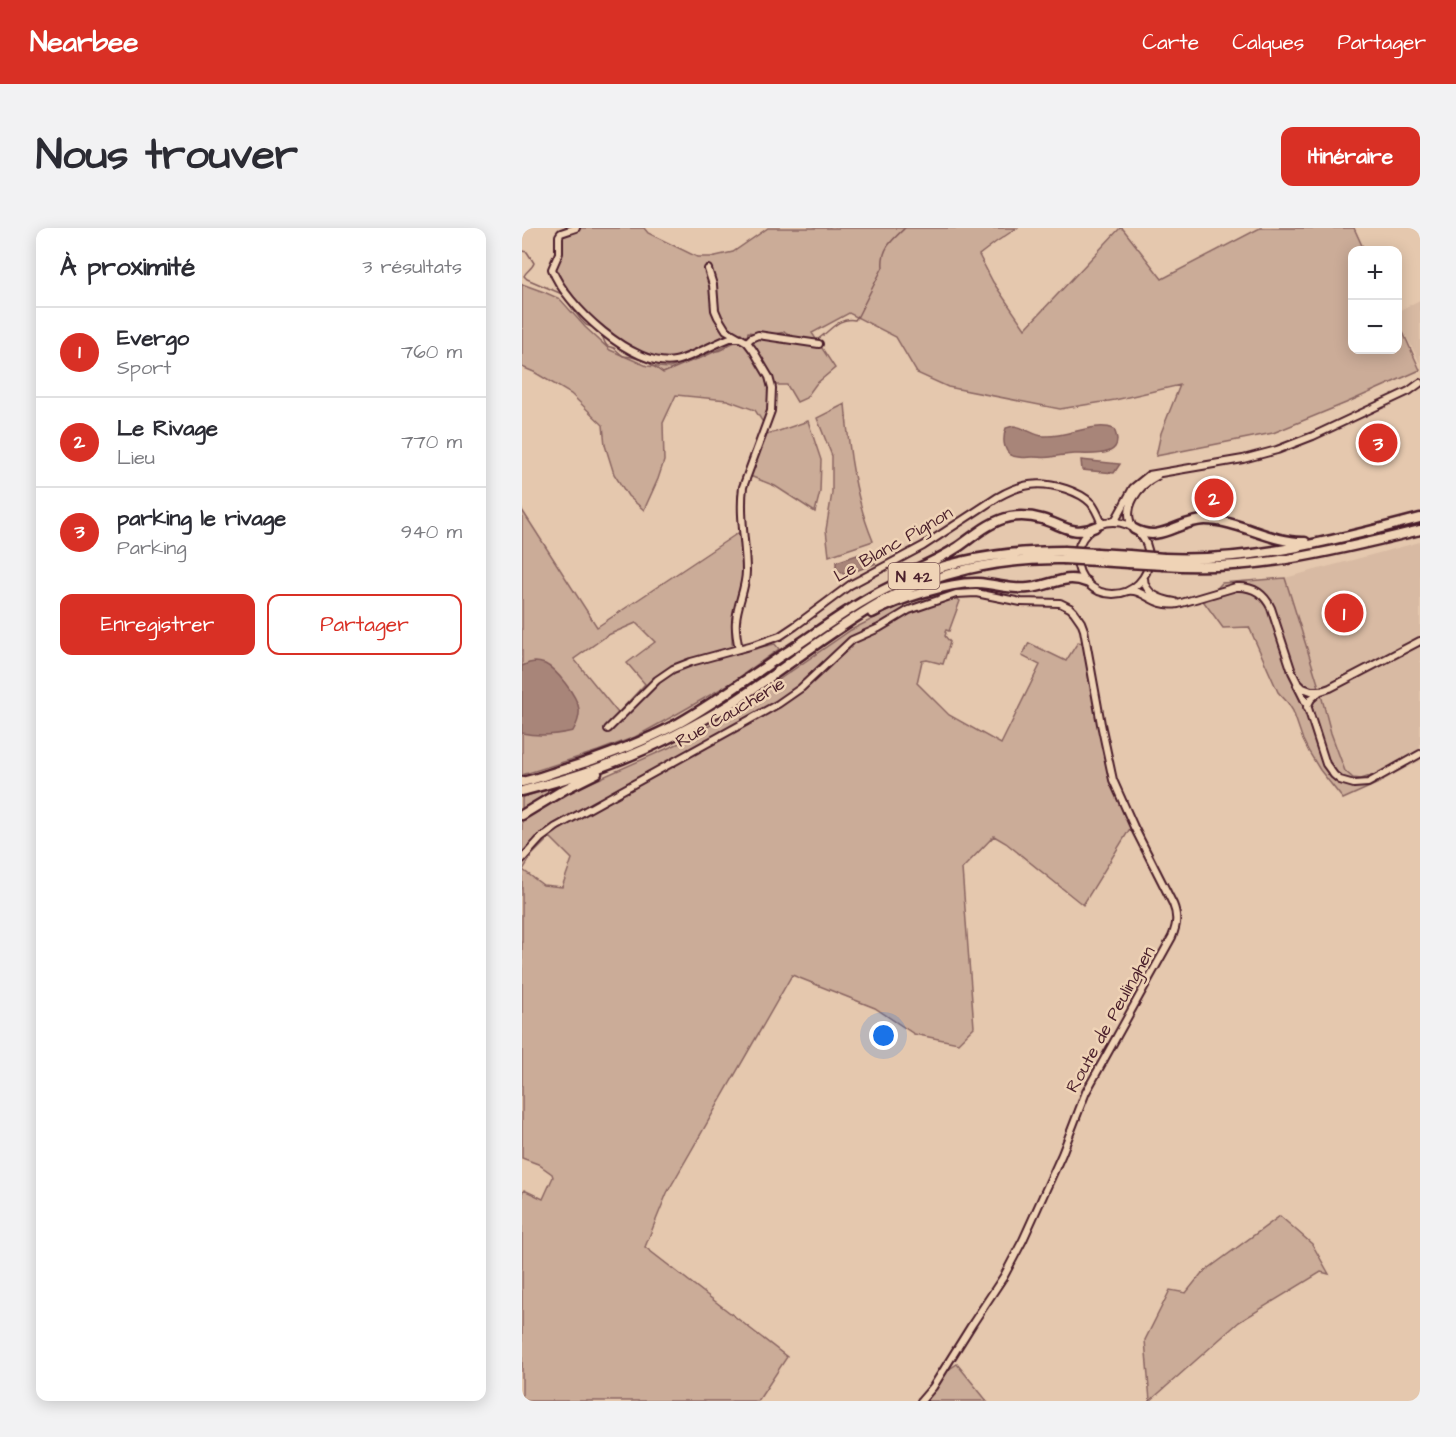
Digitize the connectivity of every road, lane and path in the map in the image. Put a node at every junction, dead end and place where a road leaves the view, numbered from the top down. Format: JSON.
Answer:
{"nodes":[{"id":1,"x":576,"y":228,"type":"edge"},
{"id":2,"x":708,"y":269,"type":"dead end"},
{"id":3,"x":739,"y":338,"type":"junction"},
{"id":4,"x":747,"y":342,"type":"junction"},
{"id":5,"x":819,"y":344,"type":"dead end"},
{"id":6,"x":1420,"y":385,"type":"edge"},
{"id":7,"x":1170,"y":472,"type":"junction"},
{"id":8,"x":1420,"y":518,"type":"edge"},
{"id":9,"x":1109,"y":522,"type":"junction"},
{"id":10,"x":1098,"y":525,"type":"junction"},
{"id":11,"x":1134,"y":529,"type":"junction"},
{"id":12,"x":1420,"y":530,"type":"edge"},
{"id":13,"x":1338,"y":538,"type":"junction"},
{"id":14,"x":1064,"y":555,"type":"junction"},
{"id":15,"x":1164,"y":562,"type":"junction"},
{"id":16,"x":1144,"y":576,"type":"junction"},
{"id":17,"x":1086,"y":582,"type":"junction"},
{"id":18,"x":1128,"y":591,"type":"junction"},
{"id":19,"x":1185,"y":602,"type":"junction"},
{"id":20,"x":1084,"y":630,"type":"joint"},
{"id":21,"x":1420,"y":641,"type":"edge"},
{"id":22,"x":739,"y":649,"type":"junction"},
{"id":23,"x":782,"y":655,"type":"junction"},
{"id":24,"x":790,"y":662,"type":"junction"},
{"id":25,"x":1296,"y":680,"type":"junction"},
{"id":26,"x":1321,"y":691,"type":"junction"},
{"id":27,"x":1307,"y":707,"type":"junction"},
{"id":28,"x":608,"y":729,"type":"dead end"},
{"id":29,"x":1420,"y":754,"type":"edge"},
{"id":30,"x":621,"y":760,"type":"junction"},
{"id":31,"x":522,"y":782,"type":"edge"},
{"id":32,"x":522,"y":791,"type":"edge"},
{"id":33,"x":522,"y":815,"type":"edge"},
{"id":34,"x":522,"y":859,"type":"edge"},
{"id":35,"x":921,"y":1401,"type":"edge"}],
"edges":[{"from":1,"to":3,"type":"street"},
{"from":2,"to":3,"type":"street"},
{"from":3,"to":4,"type":"street"},
{"from":4,"to":5,"type":"street"},
{"from":4,"to":22,"type":"street"},
{"from":6,"to":7,"type":"street"},
{"from":7,"to":9,"type":"street"},
{"from":7,"to":11,"type":"street"},
{"from":8,"to":13,"type":"highway","number":"N 42"},
{"from":9,"to":10,"type":"street"},
{"from":9,"to":11,"type":"street"},
{"from":10,"to":17,"type":"street"},
{"from":10,"to":22,"type":"street","name":"Le Blanc Pignon"},
{"from":10,"to":23,"type":"highway"},
{"from":11,"to":13,"type":"highway"},
{"from":11,"to":16,"type":"street"},
{"from":12,"to":15,"type":"highway","number":"N 42"},
{"from":13,"to":15,"type":"highway","number":"N 42"},
{"from":14,"to":15,"type":"highway","number":"N 42","bridge":true},
{"from":14,"to":23,"type":"highway","number":"N 42"},
{"from":14,"to":24,"type":"highway","number":"N 42"},
{"from":16,"to":18,"type":"street"},
{"from":16,"to":19,"type":"street"},
{"from":17,"to":18,"type":"street"},
{"from":17,"to":24,"type":"highway"},
{"from":18,"to":19,"type":"street"},
{"from":19,"to":25,"type":"street"},
{"from":20,"to":34,"type":"street","name":"Rue Caucherie"},
{"from":20,"to":35,"type":"street","name":"Route de Peulinghen"},
{"from":21,"to":26,"type":"street"},
{"from":22,"to":28,"type":"street","name":"Le Blanc Pignon"},
{"from":23,"to":31,"type":"highway","number":"N 42"},
{"from":24,"to":30,"type":"highway","number":"N 42"},
{"from":25,"to":26,"type":"street"},
{"from":25,"to":27,"type":"street"},
{"from":26,"to":27,"type":"street"},
{"from":27,"to":29,"type":"street"},
{"from":30,"to":32,"type":"highway","number":"N 42"},
{"from":30,"to":33,"type":"highway"}]}
